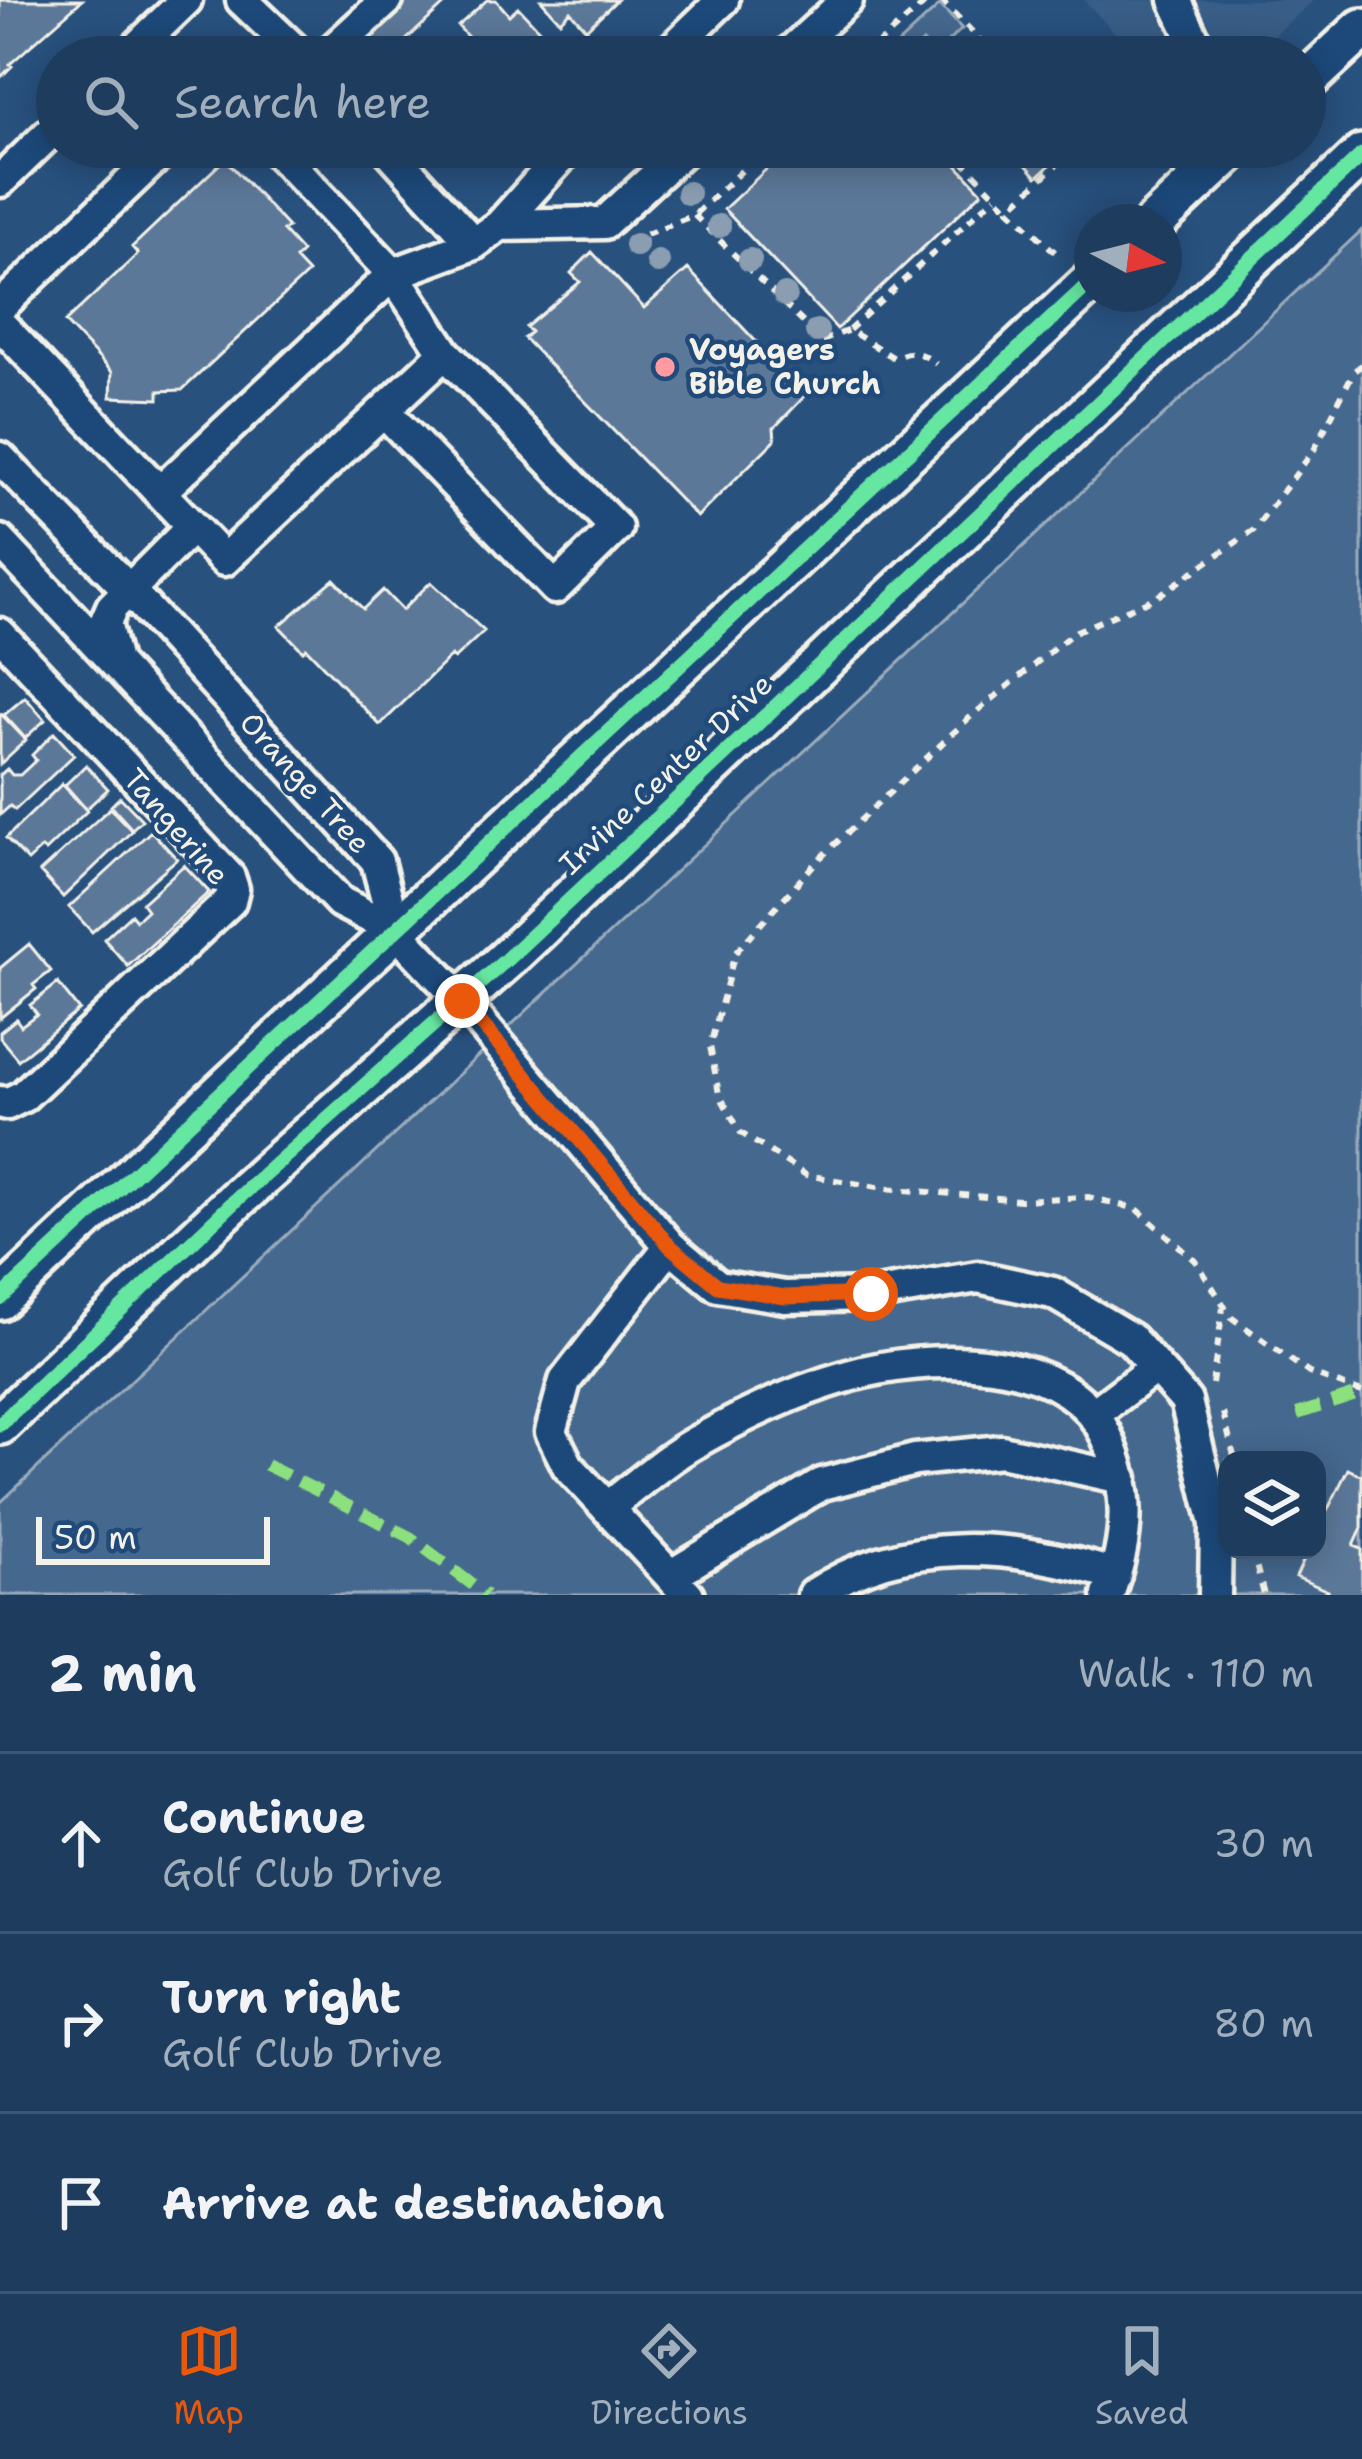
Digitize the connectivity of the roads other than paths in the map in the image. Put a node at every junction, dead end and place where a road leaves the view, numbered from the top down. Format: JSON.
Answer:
{"nodes":[{"id":1,"x":186,"y":0,"type":"edge"},
{"id":2,"x":242,"y":0,"type":"edge"},
{"id":3,"x":387,"y":0,"type":"edge"},
{"id":4,"x":723,"y":0,"type":"edge"},
{"id":5,"x":847,"y":0,"type":"edge"},
{"id":6,"x":1175,"y":0,"type":"edge"},
{"id":7,"x":1362,"y":29,"type":"edge"},
{"id":8,"x":149,"y":36,"type":"edge"},
{"id":9,"x":280,"y":36,"type":"edge"},
{"id":10,"x":348,"y":36,"type":"edge"},
{"id":11,"x":686,"y":36,"type":"edge"},
{"id":12,"x":808,"y":36,"type":"edge"},
{"id":13,"x":1192,"y":36,"type":"edge"},
{"id":14,"x":1326,"y":62,"type":"edge"},
{"id":15,"x":36,"y":146,"type":"edge"},
{"id":16,"x":1362,"y":155,"type":"edge"},
{"id":17,"x":145,"y":168,"type":"edge"},
{"id":18,"x":293,"y":168,"type":"edge"},
{"id":19,"x":405,"y":168,"type":"edge"},
{"id":20,"x":551,"y":168,"type":"edge"},
{"id":21,"x":664,"y":168,"type":"edge"},
{"id":22,"x":1213,"y":168,"type":"edge"},
{"id":23,"x":0,"y":181,"type":"edge"},
{"id":24,"x":1174,"y":204,"type":"edge"},
{"id":25,"x":500,"y":226,"type":"junction"},
{"id":26,"x":474,"y":244,"type":"junction"},
{"id":27,"x":393,"y":274,"type":"junction"},
{"id":28,"x":1074,"y":297,"type":"edge"},
{"id":29,"x":0,"y":307,"type":"edge"},
{"id":30,"x":0,"y":323,"type":"edge"},
{"id":31,"x":446,"y":353,"type":"junction"},
{"id":32,"x":384,"y":411,"type":"junction"},
{"id":33,"x":0,"y":458,"type":"edge"},
{"id":34,"x":160,"y":492,"type":"junction"},
{"id":35,"x":192,"y":527,"type":"junction"},
{"id":36,"x":0,"y":541,"type":"edge"},
{"id":37,"x":130,"y":590,"type":"junction"},
{"id":38,"x":0,"y":634,"type":"edge"},
{"id":39,"x":116,"y":663,"type":"junction"},
{"id":40,"x":394,"y":930,"type":"junction"},
{"id":41,"x":462,"y":1001,"type":"junction"},
{"id":42,"x":0,"y":1102,"type":"edge"},
{"id":43,"x":670,"y":1246,"type":"junction"},
{"id":44,"x":0,"y":1298,"type":"edge"},
{"id":45,"x":1156,"y":1367,"type":"junction"},
{"id":46,"x":1095,"y":1414,"type":"junction"},
{"id":47,"x":0,"y":1424,"type":"edge"},
{"id":48,"x":1122,"y":1478,"type":"junction"},
{"id":49,"x":608,"y":1508,"type":"junction"},
{"id":50,"x":1112,"y":1585,"type":"edge"},
{"id":51,"x":679,"y":1586,"type":"edge"},
{"id":52,"x":813,"y":1595,"type":"edge"},
{"id":53,"x":1215,"y":1595,"type":"edge"}],
"edges":[{"from":1,"to":8,"type":"street"},
{"from":2,"to":9,"type":"street"},
{"from":3,"to":10,"type":"street"},
{"from":4,"to":11,"type":"street"},
{"from":5,"to":12,"type":"street"},
{"from":6,"to":13,"type":"street"},
{"from":7,"to":14,"type":"main road"},
{"from":15,"to":23,"type":"street"},
{"from":16,"to":41,"type":"main road","name":"Irvine Center Drive"},
{"from":17,"to":29,"type":"street"},
{"from":18,"to":27,"type":"street"},
{"from":19,"to":26,"type":"street"},
{"from":20,"to":25,"type":"street"},
{"from":21,"to":25,"type":"street"},
{"from":22,"to":24,"type":"main road"},
{"from":25,"to":26,"type":"street"},
{"from":26,"to":27,"type":"street"},
{"from":27,"to":31,"type":"street"},
{"from":27,"to":34,"type":"street"},
{"from":28,"to":40,"type":"main road"},
{"from":30,"to":34,"type":"street"},
{"from":31,"to":32,"type":"street"},
{"from":31,"to":32,"type":"street"},
{"from":32,"to":35,"type":"street"},
{"from":33,"to":37,"type":"street","name":"Orange Tree"},
{"from":34,"to":35,"type":"street"},
{"from":35,"to":37,"type":"street"},
{"from":36,"to":39,"type":"street","name":"Orange Tree"},
{"from":37,"to":39,"type":"street"},
{"from":37,"to":40,"type":"street","name":"Orange Tree"},
{"from":38,"to":42,"type":"street","name":"Tangerine"},
{"from":39,"to":40,"type":"street","name":"Orange Tree"},
{"from":40,"to":41,"type":"street"},
{"from":40,"to":44,"type":"main road"},
{"from":41,"to":43,"type":"street"},
{"from":41,"to":47,"type":"main road","name":"Irvine Center Drive"},
{"from":43,"to":45,"type":"street"},
{"from":43,"to":49,"type":"street"},
{"from":45,"to":46,"type":"street"},
{"from":45,"to":53,"type":"street"},
{"from":46,"to":48,"type":"street"},
{"from":46,"to":49,"type":"street"},
{"from":48,"to":50,"type":"street"},
{"from":48,"to":51,"type":"street"},
{"from":49,"to":51,"type":"street"},
{"from":50,"to":52,"type":"street"}]}
